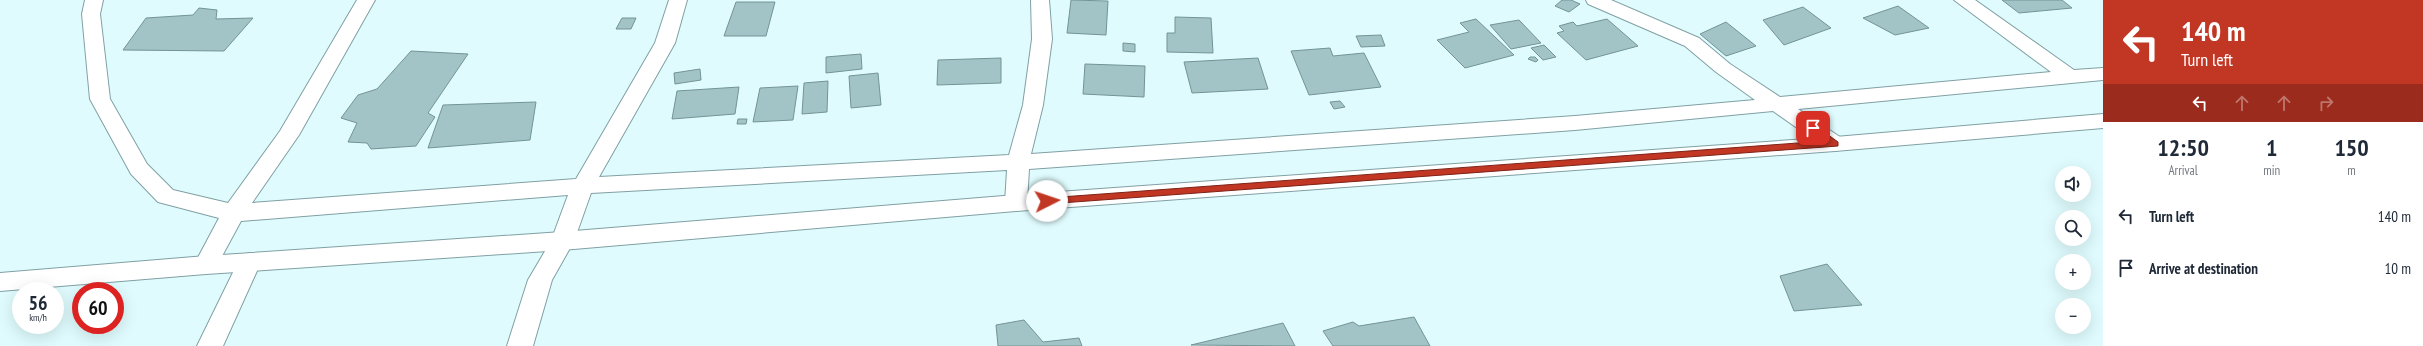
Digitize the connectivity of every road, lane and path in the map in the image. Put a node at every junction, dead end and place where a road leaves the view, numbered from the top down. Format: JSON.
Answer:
{"nodes":[{"id":1,"x":94,"y":0,"type":"edge"},
{"id":2,"x":366,"y":0,"type":"edge"},
{"id":3,"x":678,"y":0,"type":"edge"},
{"id":4,"x":1040,"y":0,"type":"edge"},
{"id":5,"x":1595,"y":0,"type":"edge"},
{"id":6,"x":1963,"y":0,"type":"edge"},
{"id":7,"x":2103,"y":74,"type":"edge"},
{"id":8,"x":2069,"y":76,"type":"junction"},
{"id":9,"x":1780,"y":106,"type":"junction"},
{"id":10,"x":2103,"y":121,"type":"edge"},
{"id":11,"x":1835,"y":144,"type":"junction"},
{"id":12,"x":1018,"y":162,"type":"junction"},
{"id":13,"x":583,"y":186,"type":"junction"},
{"id":14,"x":1016,"y":203,"type":"junction"},
{"id":15,"x":232,"y":213,"type":"junction"},
{"id":16,"x":562,"y":241,"type":"junction"},
{"id":17,"x":249,"y":262,"type":"junction"},
{"id":18,"x":206,"y":265,"type":"junction"},
{"id":19,"x":0,"y":282,"type":"edge"},
{"id":20,"x":210,"y":346,"type":"edge"},
{"id":21,"x":520,"y":346,"type":"edge"}],
"edges":[{"from":1,"to":15,"type":"street"},
{"from":2,"to":15,"type":"street"},
{"from":3,"to":13,"type":"street"},
{"from":4,"to":12,"type":"street"},
{"from":5,"to":9,"type":"street"},
{"from":6,"to":8,"type":"street"},
{"from":7,"to":8,"type":"street"},
{"from":8,"to":9,"type":"street"},
{"from":9,"to":11,"type":"street"},
{"from":9,"to":12,"type":"street"},
{"from":10,"to":11,"type":"street"},
{"from":11,"to":14,"type":"street"},
{"from":12,"to":13,"type":"street"},
{"from":12,"to":14,"type":"street"},
{"from":13,"to":15,"type":"street"},
{"from":13,"to":16,"type":"street"},
{"from":14,"to":16,"type":"street"},
{"from":15,"to":18,"type":"street"},
{"from":16,"to":17,"type":"street"},
{"from":16,"to":21,"type":"street"},
{"from":17,"to":18,"type":"street"},
{"from":17,"to":20,"type":"street"},
{"from":18,"to":19,"type":"street"}]}
